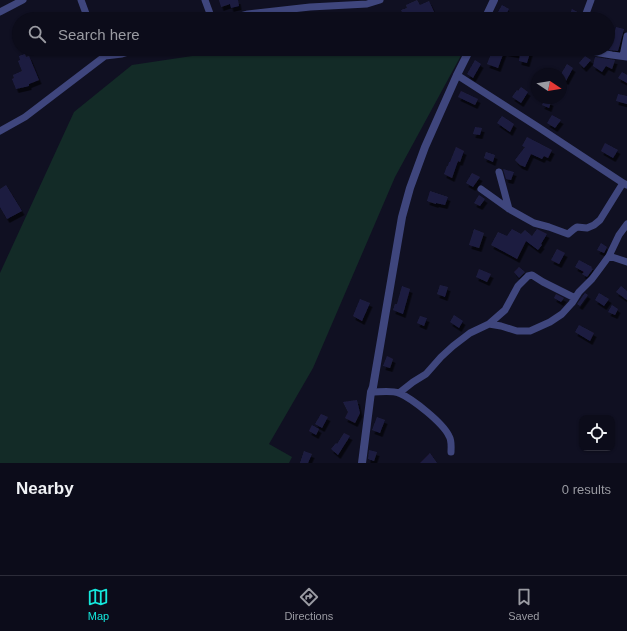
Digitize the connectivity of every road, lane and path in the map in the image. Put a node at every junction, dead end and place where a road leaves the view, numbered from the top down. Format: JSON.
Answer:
{"nodes":[{"id":1,"x":23,"y":0,"type":"edge"},
{"id":2,"x":81,"y":0,"type":"edge"},
{"id":3,"x":205,"y":0,"type":"edge"},
{"id":4,"x":380,"y":0,"type":"edge"},
{"id":5,"x":494,"y":0,"type":"edge"},
{"id":6,"x":591,"y":0,"type":"edge"},
{"id":7,"x":308,"y":3,"type":"edge"},
{"id":8,"x":0,"y":12,"type":"edge"},
{"id":9,"x":85,"y":12,"type":"edge"},
{"id":10,"x":209,"y":12,"type":"edge"},
{"id":11,"x":259,"y":12,"type":"edge"},
{"id":12,"x":488,"y":12,"type":"edge"},
{"id":13,"x":587,"y":12,"type":"edge"},
{"id":14,"x":627,"y":36,"type":"edge"},
{"id":15,"x":615,"y":55,"type":"edge"},
{"id":16,"x":98,"y":56,"type":"edge"},
{"id":17,"x":466,"y":56,"type":"edge"},
{"id":18,"x":625,"y":57,"type":"edge"},
{"id":19,"x":457,"y":75,"type":"junction"},
{"id":20,"x":0,"y":131,"type":"edge"},
{"id":21,"x":499,"y":172,"type":"dead end"},
{"id":22,"x":625,"y":184,"type":"edge"},
{"id":23,"x":481,"y":189,"type":"dead end"},
{"id":24,"x":509,"y":209,"type":"junction"},
{"id":25,"x":627,"y":224,"type":"edge"},
{"id":26,"x":609,"y":256,"type":"junction"},
{"id":27,"x":627,"y":262,"type":"edge"},
{"id":28,"x":575,"y":298,"type":"junction"},
{"id":29,"x":489,"y":324,"type":"junction"},
{"id":30,"x":371,"y":392,"type":"junction"},
{"id":31,"x":399,"y":393,"type":"junction"},
{"id":32,"x":451,"y":452,"type":"dead end"},
{"id":33,"x":362,"y":463,"type":"edge"}],
"edges":[{"from":1,"to":8,"type":"street"},
{"from":2,"to":9,"type":"street"},
{"from":3,"to":10,"type":"street"},
{"from":4,"to":7,"type":"street"},
{"from":5,"to":12,"type":"street"},
{"from":6,"to":13,"type":"street"},
{"from":7,"to":11,"type":"street"},
{"from":14,"to":18,"type":"street"},
{"from":15,"to":18,"type":"street"},
{"from":16,"to":20,"type":"street"},
{"from":17,"to":19,"type":"street"},
{"from":19,"to":22,"type":"street"},
{"from":19,"to":30,"type":"street"},
{"from":21,"to":24,"type":"street"},
{"from":22,"to":24,"type":"street"},
{"from":23,"to":24,"type":"street"},
{"from":25,"to":26,"type":"street"},
{"from":26,"to":27,"type":"street"},
{"from":26,"to":28,"type":"street"},
{"from":28,"to":29,"type":"street"},
{"from":28,"to":29,"type":"street"},
{"from":29,"to":31,"type":"street"},
{"from":30,"to":31,"type":"street"},
{"from":30,"to":33,"type":"street"},
{"from":31,"to":32,"type":"street"}]}
